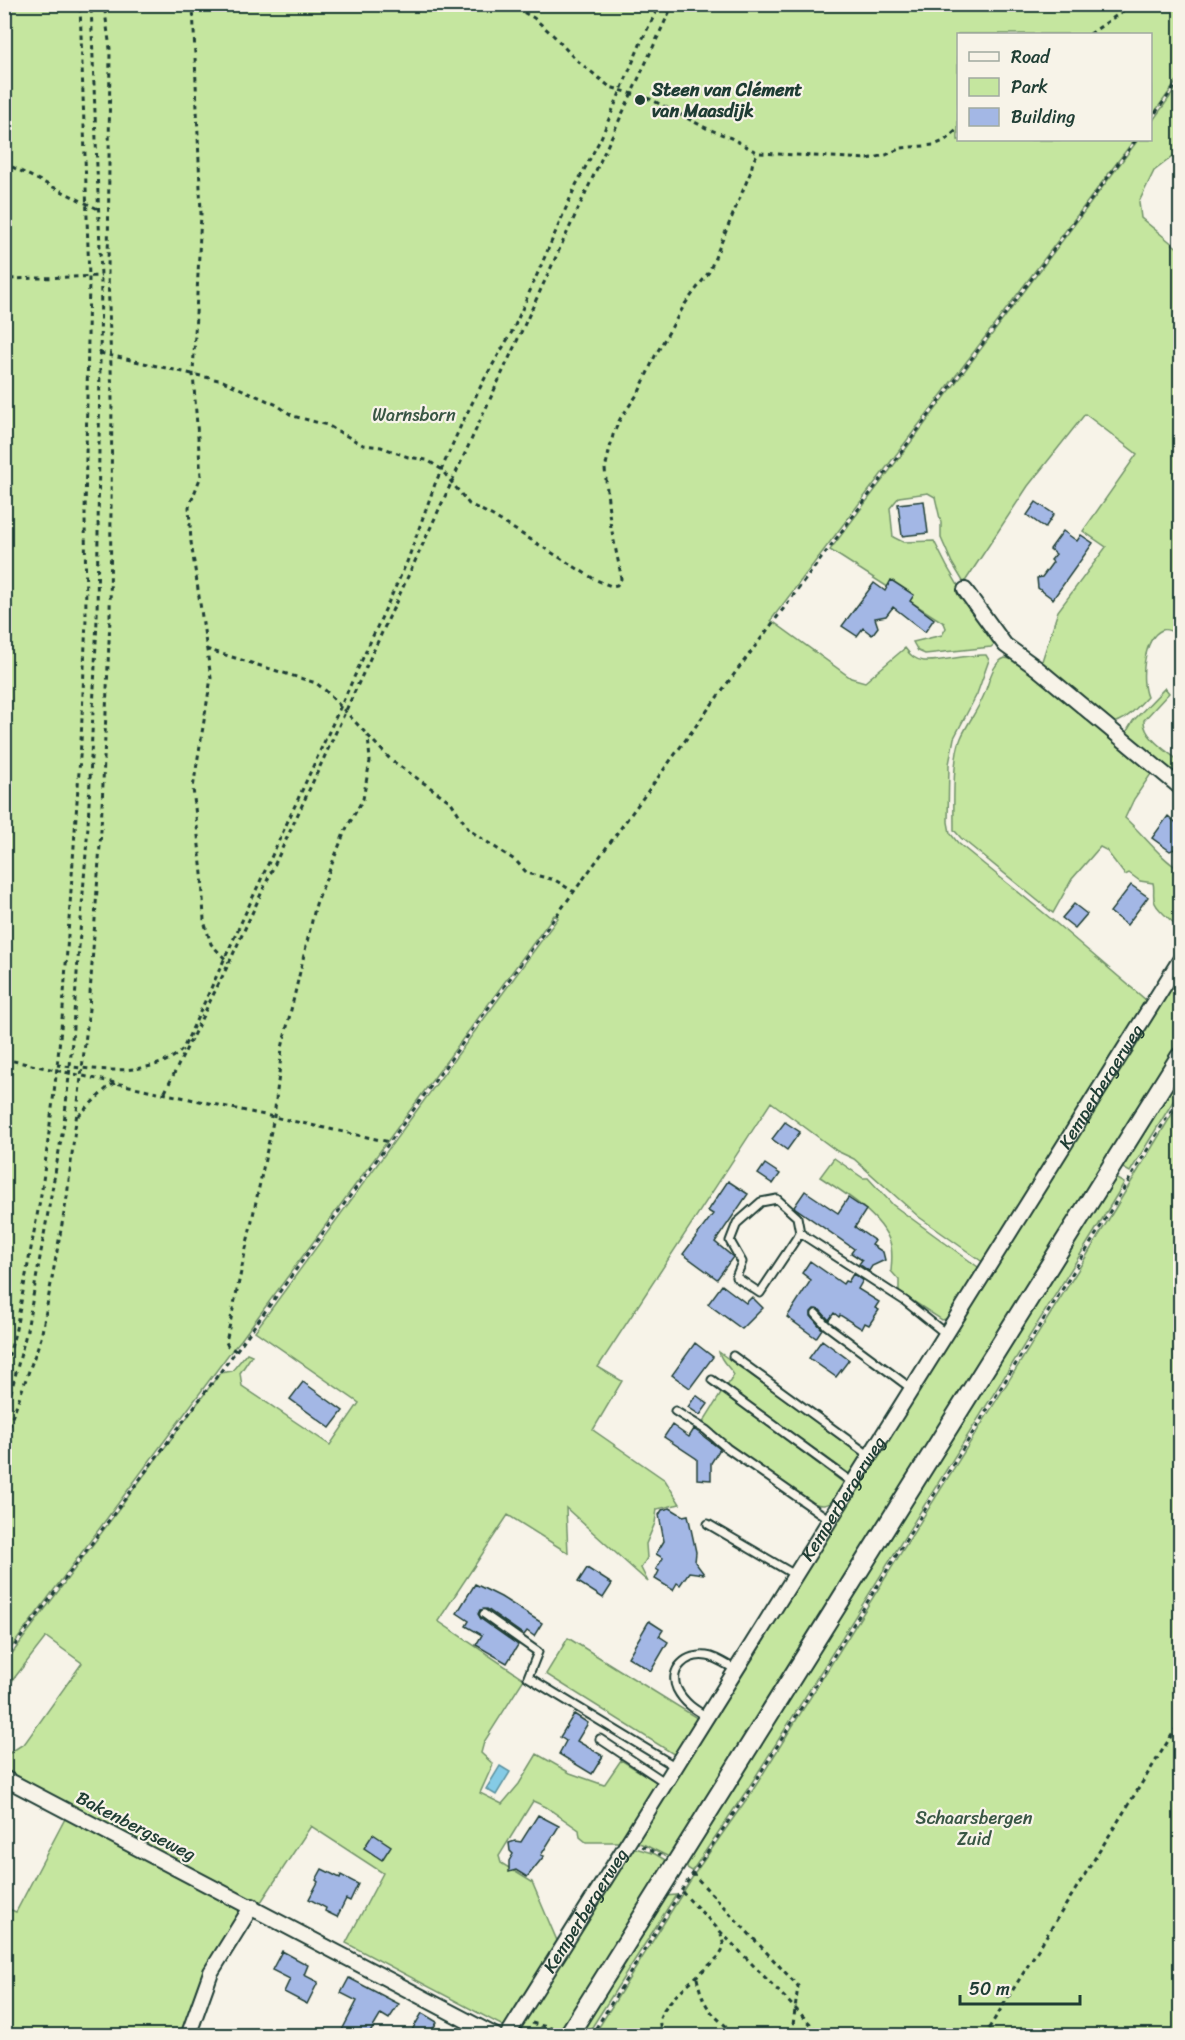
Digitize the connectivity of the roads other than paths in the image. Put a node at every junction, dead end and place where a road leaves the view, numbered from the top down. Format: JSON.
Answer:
{"nodes":[{"id":1,"x":964,"y":590,"type":"dead end"},
{"id":2,"x":1180,"y":788,"type":"edge"},
{"id":3,"x":1180,"y":960,"type":"edge"},
{"id":4,"x":1180,"y":1057,"type":"edge"},
{"id":5,"x":800,"y":1233,"type":"junction"},
{"id":6,"x":816,"y":1314,"type":"dead end"},
{"id":7,"x":946,"y":1334,"type":"junction"},
{"id":8,"x":733,"y":1356,"type":"dead end"},
{"id":9,"x":712,"y":1380,"type":"dead end"},
{"id":10,"x":912,"y":1389,"type":"junction"},
{"id":11,"x":675,"y":1411,"type":"dead end"},
{"id":12,"x":870,"y":1456,"type":"junction"},
{"id":13,"x":853,"y":1483,"type":"junction"},
{"id":14,"x":830,"y":1520,"type":"junction"},
{"id":15,"x":708,"y":1524,"type":"dead end"},
{"id":16,"x":795,"y":1575,"type":"junction"},
{"id":17,"x":484,"y":1614,"type":"dead end"},
{"id":18,"x":736,"y":1670,"type":"junction"},
{"id":19,"x":708,"y":1717,"type":"junction"},
{"id":20,"x":600,"y":1739,"type":"dead end"},
{"id":21,"x":676,"y":1767,"type":"junction"},
{"id":22,"x":4,"y":1778,"type":"edge"},
{"id":23,"x":666,"y":1783,"type":"junction"},
{"id":24,"x":252,"y":1906,"type":"junction"},
{"id":25,"x":188,"y":2036,"type":"edge"},
{"id":26,"x":496,"y":2036,"type":"edge"},
{"id":27,"x":507,"y":2036,"type":"edge"},
{"id":28,"x":568,"y":2036,"type":"edge"}],
"edges":[{"from":1,"to":2,"type":"street"},
{"from":3,"to":7,"type":"street","name":"Kemperbergerweg"},
{"from":4,"to":28,"type":"main road"},
{"from":5,"to":5,"type":"lane"},
{"from":5,"to":7,"type":"lane"},
{"from":6,"to":10,"type":"lane"},
{"from":7,"to":10,"type":"street","name":"Kemperbergerweg"},
{"from":8,"to":12,"type":"lane"},
{"from":9,"to":13,"type":"lane"},
{"from":10,"to":12,"type":"street","name":"Kemperbergerweg"},
{"from":11,"to":14,"type":"lane"},
{"from":12,"to":13,"type":"street","name":"Kemperbergerweg"},
{"from":13,"to":14,"type":"street","name":"Kemperbergerweg"},
{"from":14,"to":16,"type":"street","name":"Kemperbergerweg"},
{"from":15,"to":16,"type":"lane"},
{"from":16,"to":18,"type":"street","name":"Kemperbergerweg"},
{"from":17,"to":21,"type":"lane"},
{"from":18,"to":19,"type":"street","name":"Kemperbergerweg"},
{"from":18,"to":19,"type":"lane"},
{"from":19,"to":21,"type":"street","name":"Kemperbergerweg"},
{"from":20,"to":23,"type":"lane"},
{"from":21,"to":23,"type":"street","name":"Kemperbergerweg"},
{"from":22,"to":24,"type":"street","name":"Bakenbergseweg"},
{"from":23,"to":27,"type":"street","name":"Kemperbergerweg"},
{"from":24,"to":25,"type":"street"},
{"from":24,"to":26,"type":"street"}]}
